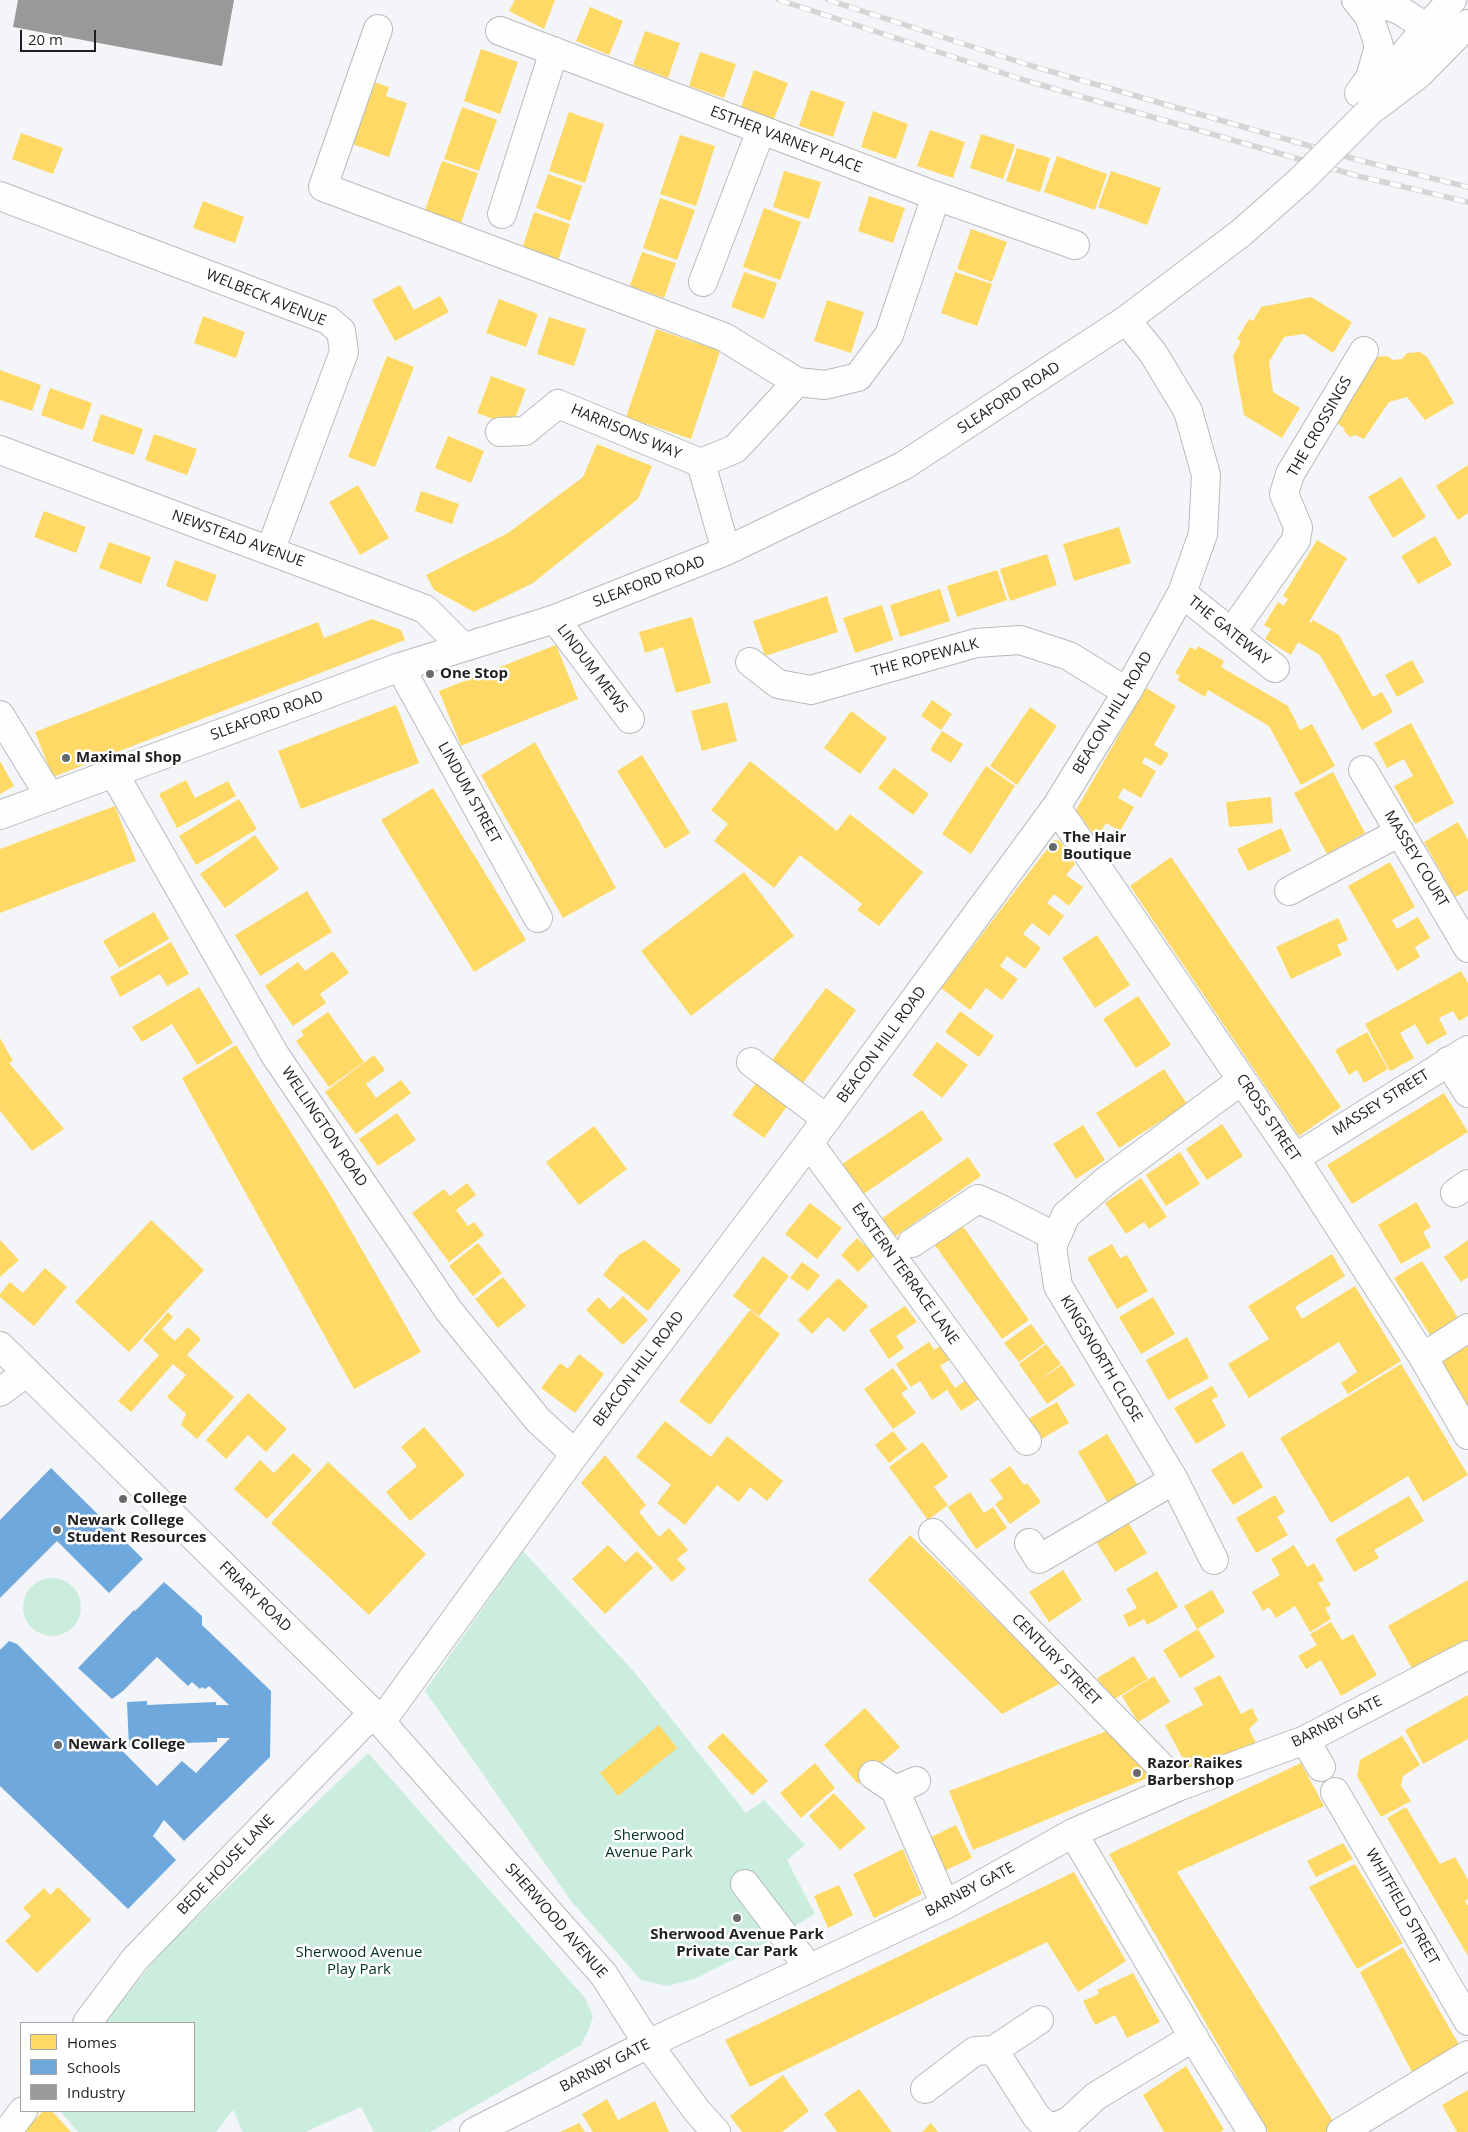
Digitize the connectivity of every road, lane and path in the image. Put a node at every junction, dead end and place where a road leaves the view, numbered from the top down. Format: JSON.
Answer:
{"nodes":[{"id":1,"x":1356,"y":0,"type":"edge"},
{"id":2,"x":1373,"y":0,"type":"edge"},
{"id":3,"x":1452,"y":0,"type":"edge"},
{"id":4,"x":1427,"y":27,"type":"junction"},
{"id":5,"x":378,"y":30,"type":"dead end"},
{"id":6,"x":500,"y":31,"type":"dead end"},
{"id":7,"x":1459,"y":34,"type":"edge"},
{"id":8,"x":554,"y":51,"type":"junction"},
{"id":9,"x":1362,"y":105,"type":"junction"},
{"id":10,"x":761,"y":130,"type":"junction"},
{"id":11,"x":0,"y":196,"type":"edge"},
{"id":12,"x":936,"y":196,"type":"junction"},
{"id":13,"x":502,"y":214,"type":"dead end"},
{"id":14,"x":1074,"y":245,"type":"dead end"},
{"id":15,"x":703,"y":282,"type":"dead end"},
{"id":16,"x":1126,"y":320,"type":"junction"},
{"id":17,"x":1364,"y":351,"type":"dead end"},
{"id":18,"x":797,"y":382,"type":"junction"},
{"id":19,"x":500,"y":432,"type":"dead end"},
{"id":20,"x":0,"y":450,"type":"edge"},
{"id":21,"x":701,"y":463,"type":"junction"},
{"id":22,"x":270,"y":551,"type":"junction"},
{"id":23,"x":726,"y":551,"type":"junction"},
{"id":24,"x":1182,"y":593,"type":"junction"},
{"id":25,"x":555,"y":619,"type":"junction"},
{"id":26,"x":1232,"y":632,"type":"junction"},
{"id":27,"x":463,"y":647,"type":"junction"},
{"id":28,"x":750,"y":662,"type":"dead end"},
{"id":29,"x":400,"y":667,"type":"junction"},
{"id":30,"x":1275,"y":668,"type":"dead end"},
{"id":31,"x":1127,"y":692,"type":"junction"},
{"id":32,"x":0,"y":715,"type":"edge"},
{"id":33,"x":630,"y":719,"type":"dead end"},
{"id":34,"x":1363,"y":770,"type":"dead end"},
{"id":35,"x":113,"y":772,"type":"junction"},
{"id":36,"x":50,"y":797,"type":"junction"},
{"id":37,"x":1056,"y":807,"type":"junction"},
{"id":38,"x":0,"y":815,"type":"edge"},
{"id":39,"x":1400,"y":832,"type":"junction"},
{"id":40,"x":1289,"y":891,"type":"dead end"},
{"id":41,"x":538,"y":918,"type":"dead end"},
{"id":42,"x":1468,"y":948,"type":"edge"},
{"id":43,"x":1458,"y":1056,"type":"edge"},
{"id":44,"x":751,"y":1062,"type":"dead end"},
{"id":45,"x":1242,"y":1080,"type":"junction"},
{"id":46,"x":1468,"y":1093,"type":"edge"},
{"id":47,"x":827,"y":1119,"type":"junction"},
{"id":48,"x":809,"y":1143,"type":"junction"},
{"id":49,"x":1295,"y":1158,"type":"junction"},
{"id":50,"x":1056,"y":1237,"type":"junction"},
{"id":51,"x":912,"y":1243,"type":"dead end"},
{"id":52,"x":1468,"y":1328,"type":"edge"},
{"id":53,"x":0,"y":1346,"type":"edge"},
{"id":54,"x":1423,"y":1357,"type":"junction"},
{"id":55,"x":26,"y":1373,"type":"junction"},
{"id":56,"x":0,"y":1392,"type":"edge"},
{"id":57,"x":1468,"y":1435,"type":"edge"},
{"id":58,"x":1027,"y":1441,"type":"dead end"},
{"id":59,"x":575,"y":1454,"type":"junction"},
{"id":60,"x":1174,"y":1480,"type":"junction"},
{"id":61,"x":933,"y":1533,"type":"dead end"},
{"id":62,"x":1029,"y":1543,"type":"dead end"},
{"id":63,"x":1214,"y":1560,"type":"dead end"},
{"id":64,"x":1468,"y":1655,"type":"edge"},
{"id":65,"x":377,"y":1718,"type":"junction"},
{"id":66,"x":1305,"y":1740,"type":"junction"},
{"id":67,"x":1320,"y":1767,"type":"dead end"},
{"id":68,"x":895,"y":1782,"type":"dead end"},
{"id":69,"x":1180,"y":1786,"type":"junction"},
{"id":70,"x":1336,"y":1792,"type":"dead end"},
{"id":71,"x":1074,"y":1834,"type":"junction"},
{"id":72,"x":745,"y":1884,"type":"dead end"},
{"id":73,"x":945,"y":1905,"type":"junction"},
{"id":74,"x":809,"y":1968,"type":"junction"},
{"id":75,"x":1039,"y":2020,"type":"dead end"},
{"id":76,"x":1468,"y":2021,"type":"edge"},
{"id":77,"x":89,"y":2022,"type":"edge"},
{"id":78,"x":1197,"y":2043,"type":"junction"},
{"id":79,"x":648,"y":2044,"type":"junction"},
{"id":80,"x":994,"y":2050,"type":"junction"},
{"id":81,"x":1468,"y":2055,"type":"edge"},
{"id":82,"x":925,"y":2088,"type":"dead end"},
{"id":83,"x":22,"y":2112,"type":"edge"},
{"id":84,"x":1345,"y":2130,"type":"edge"},
{"id":85,"x":7,"y":2132,"type":"edge"},
{"id":86,"x":474,"y":2132,"type":"edge"},
{"id":87,"x":716,"y":2132,"type":"edge"},
{"id":88,"x":1252,"y":2132,"type":"edge"}],
"edges":[{"from":1,"to":9,"type":"street"},
{"from":2,"to":4,"type":"street"},
{"from":3,"to":4,"type":"street"},
{"from":4,"to":7,"type":"street"},
{"from":4,"to":9,"type":"street"},
{"from":5,"to":18,"type":"street"},
{"from":6,"to":8,"type":"street","name":"ESTHER VARNEY PLACE"},
{"from":7,"to":9,"type":"street"},
{"from":8,"to":10,"type":"street","name":"ESTHER VARNEY PLACE"},
{"from":8,"to":13,"type":"street"},
{"from":9,"to":16,"type":"street","name":"SLEAFORD ROAD","bridge":true},
{"from":10,"to":12,"type":"street","name":"ESTHER VARNEY PLACE"},
{"from":10,"to":15,"type":"street"},
{"from":11,"to":22,"type":"street","name":"WELBECK AVENUE"},
{"from":12,"to":14,"type":"street","name":"ESTHER VARNEY PLACE"},
{"from":12,"to":18,"type":"street"},
{"from":16,"to":23,"type":"street","name":"SLEAFORD ROAD"},
{"from":16,"to":24,"type":"street","name":"BEACON HILL ROAD"},
{"from":17,"to":26,"type":"street","name":"THE CROSSINGS"},
{"from":18,"to":21,"type":"street"},
{"from":19,"to":21,"type":"street","name":"HARRISONS WAY"},
{"from":20,"to":22,"type":"street","name":"NEWSTEAD AVENUE"},
{"from":21,"to":23,"type":"street"},
{"from":22,"to":27,"type":"street","name":"NEWSTEAD AVENUE"},
{"from":23,"to":25,"type":"street","name":"SLEAFORD ROAD"},
{"from":24,"to":26,"type":"street","name":"THE GATEWAY"},
{"from":24,"to":31,"type":"street","name":"BEACON HILL ROAD"},
{"from":25,"to":27,"type":"street","name":"SLEAFORD ROAD"},
{"from":25,"to":33,"type":"street","name":"LINDUM MEWS"},
{"from":26,"to":30,"type":"street","name":"THE GATEWAY"},
{"from":27,"to":29,"type":"street","name":"SLEAFORD ROAD"},
{"from":28,"to":31,"type":"street","name":"THE ROPEWALK"},
{"from":29,"to":35,"type":"street","name":"SLEAFORD ROAD"},
{"from":29,"to":41,"type":"street","name":"LINDUM STREET"},
{"from":31,"to":37,"type":"street","name":"BEACON HILL ROAD"},
{"from":32,"to":36,"type":"street"},
{"from":34,"to":39,"type":"street","name":"MASSEY COURT"},
{"from":35,"to":36,"type":"street","name":"SLEAFORD ROAD"},
{"from":35,"to":59,"type":"street","name":"WELLINGTON ROAD"},
{"from":36,"to":38,"type":"street","name":"SLEAFORD ROAD"},
{"from":37,"to":45,"type":"street","name":"CROSS STREET"},
{"from":37,"to":47,"type":"street","name":"BEACON HILL ROAD"},
{"from":39,"to":40,"type":"street"},
{"from":39,"to":42,"type":"street","name":"MASSEY COURT"},
{"from":43,"to":46,"type":"street"},
{"from":43,"to":49,"type":"street","name":"MASSEY STREET"},
{"from":44,"to":47,"type":"street"},
{"from":45,"to":49,"type":"street","name":"CROSS STREET"},
{"from":45,"to":50,"type":"street","name":"KINGSNORTH CLOSE"},
{"from":47,"to":48,"type":"street","name":"BEACON HILL ROAD"},
{"from":48,"to":58,"type":"street","name":"EASTERN TERRACE LANE"},
{"from":48,"to":59,"type":"street","name":"BEACON HILL ROAD"},
{"from":49,"to":54,"type":"street","name":"CROSS STREET"},
{"from":50,"to":51,"type":"street"},
{"from":50,"to":60,"type":"street","name":"KINGSNORTH CLOSE"},
{"from":52,"to":54,"type":"street"},
{"from":53,"to":55,"type":"street","name":"FRIARY ROAD"},
{"from":54,"to":57,"type":"street","name":"CROSS STREET"},
{"from":55,"to":56,"type":"street"},
{"from":55,"to":65,"type":"street","name":"FRIARY ROAD"},
{"from":59,"to":65,"type":"street","name":"BEACON HILL ROAD"},
{"from":60,"to":62,"type":"street"},
{"from":60,"to":63,"type":"street","name":"KINGSNORTH CLOSE"},
{"from":61,"to":69,"type":"street","name":"CENTURY STREET"},
{"from":64,"to":66,"type":"street","name":"BARNBY GATE"},
{"from":65,"to":77,"type":"street","name":"BEDE HOUSE LANE"},
{"from":65,"to":79,"type":"street","name":"SHERWOOD AVENUE"},
{"from":66,"to":67,"type":"street"},
{"from":66,"to":69,"type":"street","name":"BARNBY GATE"},
{"from":68,"to":73,"type":"street"},
{"from":69,"to":71,"type":"street","name":"BARNBY GATE"},
{"from":70,"to":76,"type":"street","name":"WHITFIELD STREET"},
{"from":71,"to":73,"type":"street","name":"BARNBY GATE"},
{"from":71,"to":78,"type":"street"},
{"from":72,"to":74,"type":"street"},
{"from":73,"to":74,"type":"street","name":"BARNBY GATE"},
{"from":74,"to":79,"type":"street","name":"BARNBY GATE"},
{"from":75,"to":80,"type":"street"},
{"from":78,"to":80,"type":"street"},
{"from":78,"to":88,"type":"street"},
{"from":79,"to":86,"type":"street","name":"BARNBY GATE"},
{"from":79,"to":87,"type":"street","name":"SHERWOOD AVENUE"},
{"from":80,"to":82,"type":"street"},
{"from":81,"to":84,"type":"street"},
{"from":83,"to":85,"type":"street"}]}
